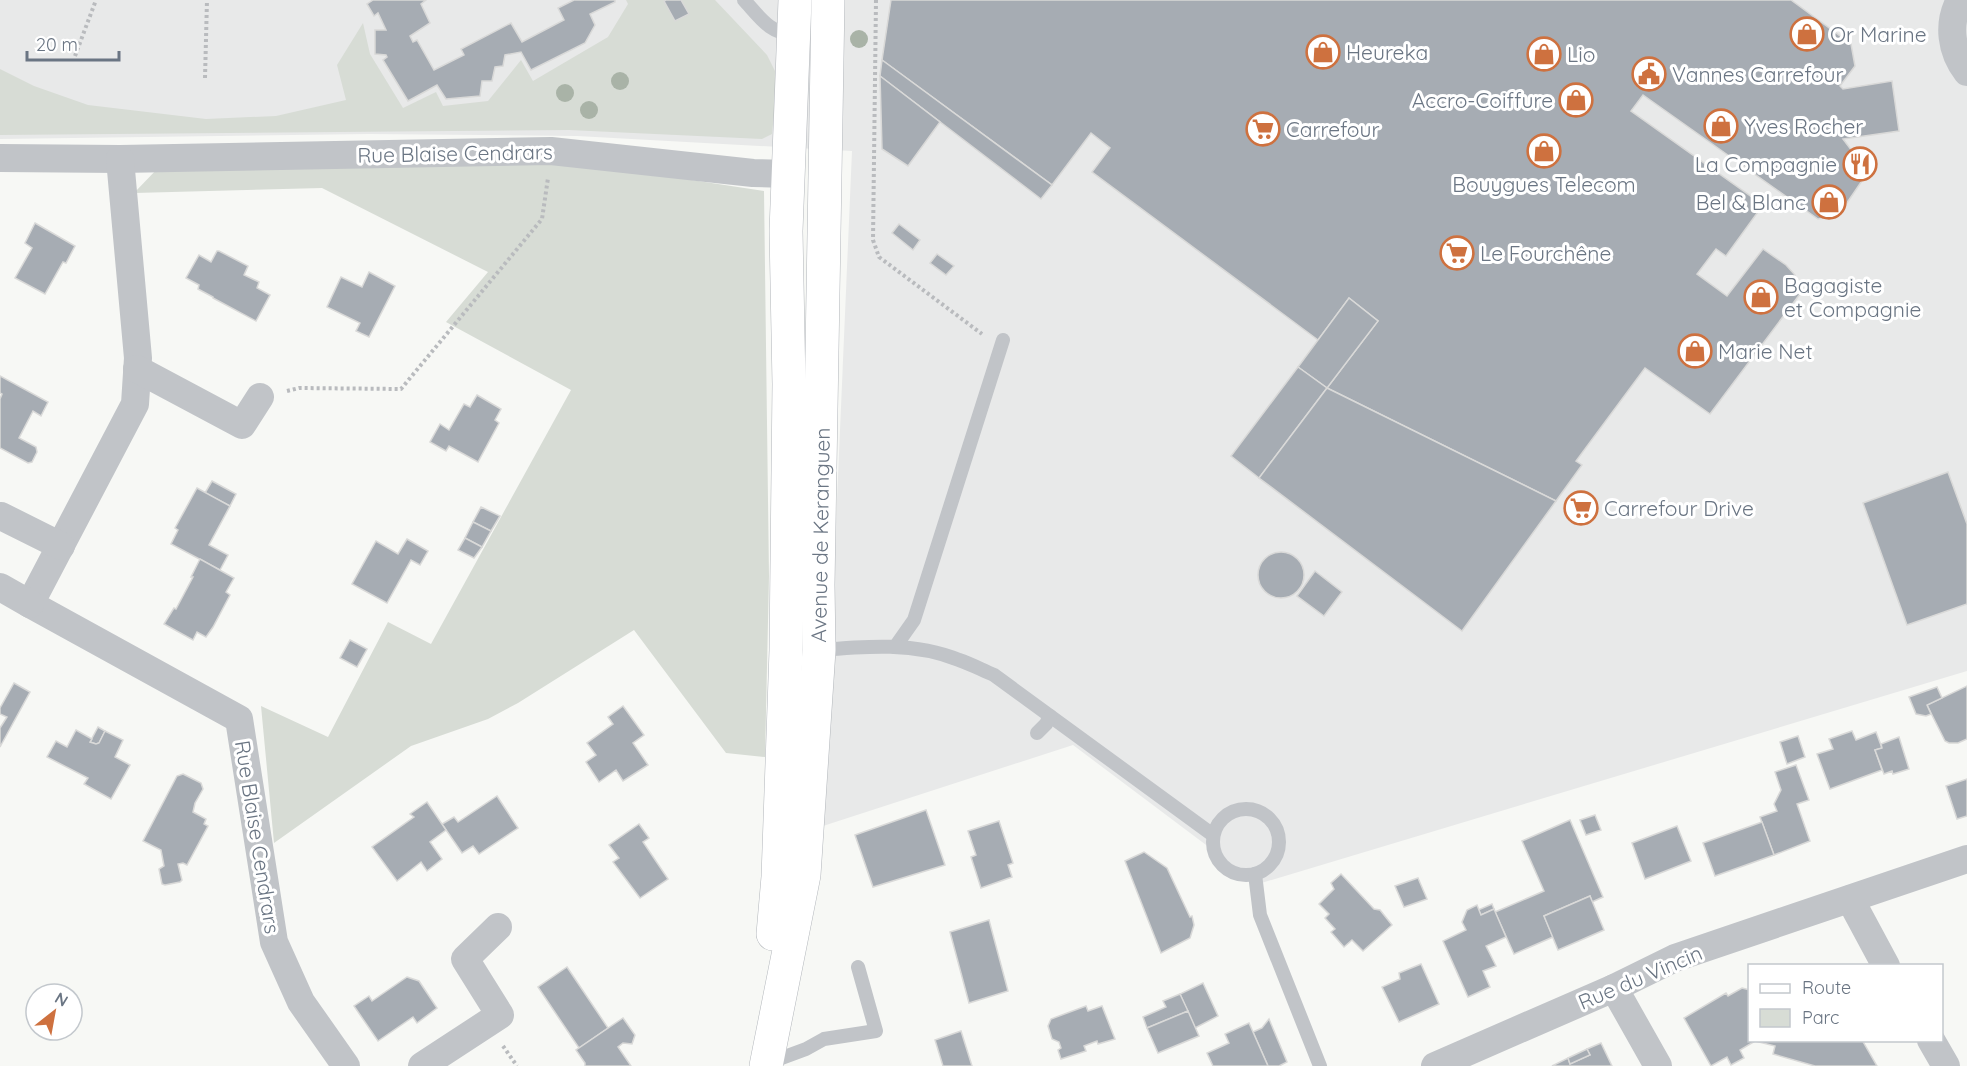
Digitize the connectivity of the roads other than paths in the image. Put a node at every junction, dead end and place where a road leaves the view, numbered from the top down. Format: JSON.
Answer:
{"nodes":[{"id":1,"x":744,"y":0,"type":"edge"},
{"id":2,"x":795,"y":0,"type":"edge"},
{"id":3,"x":1960,"y":0,"type":"edge"},
{"id":4,"x":828,"y":4,"type":"edge"},
{"id":5,"x":793,"y":33,"type":"junction"},
{"id":6,"x":1967,"y":72,"type":"edge"},
{"id":7,"x":0,"y":158,"type":"edge"},
{"id":8,"x":120,"y":159,"type":"junction"},
{"id":9,"x":788,"y":174,"type":"junction"},
{"id":10,"x":1002,"y":344,"type":"road end"},
{"id":11,"x":137,"y":369,"type":"junction"},
{"id":12,"x":260,"y":397,"type":"road end"},
{"id":13,"x":0,"y":518,"type":"edge"},
{"id":14,"x":61,"y":546,"type":"junction"},
{"id":15,"x":0,"y":587,"type":"edge"},
{"id":16,"x":30,"y":604,"type":"junction"},
{"id":17,"x":895,"y":647,"type":"junction"},
{"id":18,"x":802,"y":650,"type":"junction"},
{"id":19,"x":1050,"y":716,"type":"junction"},
{"id":20,"x":1037,"y":733,"type":"dead end"},
{"id":21,"x":1213,"y":835,"type":"junction"},
{"id":22,"x":1967,"y":858,"type":"edge"},
{"id":23,"x":1255,"y":874,"type":"junction"},
{"id":24,"x":1850,"y":899,"type":"junction"},
{"id":25,"x":498,"y":927,"type":"dead end"},
{"id":26,"x":1885,"y":964,"type":"edge"},
{"id":27,"x":858,"y":967,"type":"dead end"},
{"id":28,"x":1614,"y":988,"type":"junction"},
{"id":29,"x":1931,"y":1042,"type":"edge"},
{"id":30,"x":758,"y":1065,"type":"edge"},
{"id":31,"x":346,"y":1066,"type":"edge"},
{"id":32,"x":422,"y":1066,"type":"edge"},
{"id":33,"x":1320,"y":1066,"type":"edge"},
{"id":34,"x":1435,"y":1066,"type":"edge"},
{"id":35,"x":1658,"y":1066,"type":"edge"},
{"id":36,"x":1946,"y":1066,"type":"edge"}],
"edges":[{"from":1,"to":5,"type":"lane"},
{"from":2,"to":5,"type":"main road","name":"Avenue de Keranguen"},
{"from":3,"to":6,"type":"street"},
{"from":4,"to":5,"type":"lane"},
{"from":4,"to":18,"type":"main road","name":"Avenue de Keranguen"},
{"from":5,"to":9,"type":"main road","name":"Avenue de Keranguen"},
{"from":7,"to":8,"type":"street","name":"Rue Blaise Cendrars"},
{"from":8,"to":9,"type":"street","name":"Rue Blaise Cendrars"},
{"from":8,"to":11,"type":"street"},
{"from":9,"to":18,"type":"main road","name":"Avenue de Keranguen"},
{"from":10,"to":17,"type":"lane"},
{"from":11,"to":12,"type":"street"},
{"from":11,"to":14,"type":"street"},
{"from":13,"to":14,"type":"street"},
{"from":14,"to":16,"type":"street"},
{"from":15,"to":16,"type":"street","name":"Rue Blaise Cendrars"},
{"from":16,"to":31,"type":"street","name":"Rue Blaise Cendrars"},
{"from":17,"to":18,"type":"lane"},
{"from":17,"to":19,"type":"lane"},
{"from":18,"to":30,"type":"main road","name":"Avenue de Keranguen"},
{"from":19,"to":20,"type":"lane"},
{"from":19,"to":21,"type":"lane"},
{"from":21,"to":23,"type":"lane"},
{"from":21,"to":23,"type":"lane"},
{"from":22,"to":24,"type":"street","name":"Rue du Vincin"},
{"from":23,"to":33,"type":"lane"},
{"from":24,"to":26,"type":"street"},
{"from":24,"to":28,"type":"street","name":"Rue du Vincin"},
{"from":25,"to":32,"type":"street"},
{"from":27,"to":30,"type":"lane"},
{"from":28,"to":34,"type":"street","name":"Rue du Vincin"},
{"from":28,"to":35,"type":"street"},
{"from":29,"to":36,"type":"street"}]}
